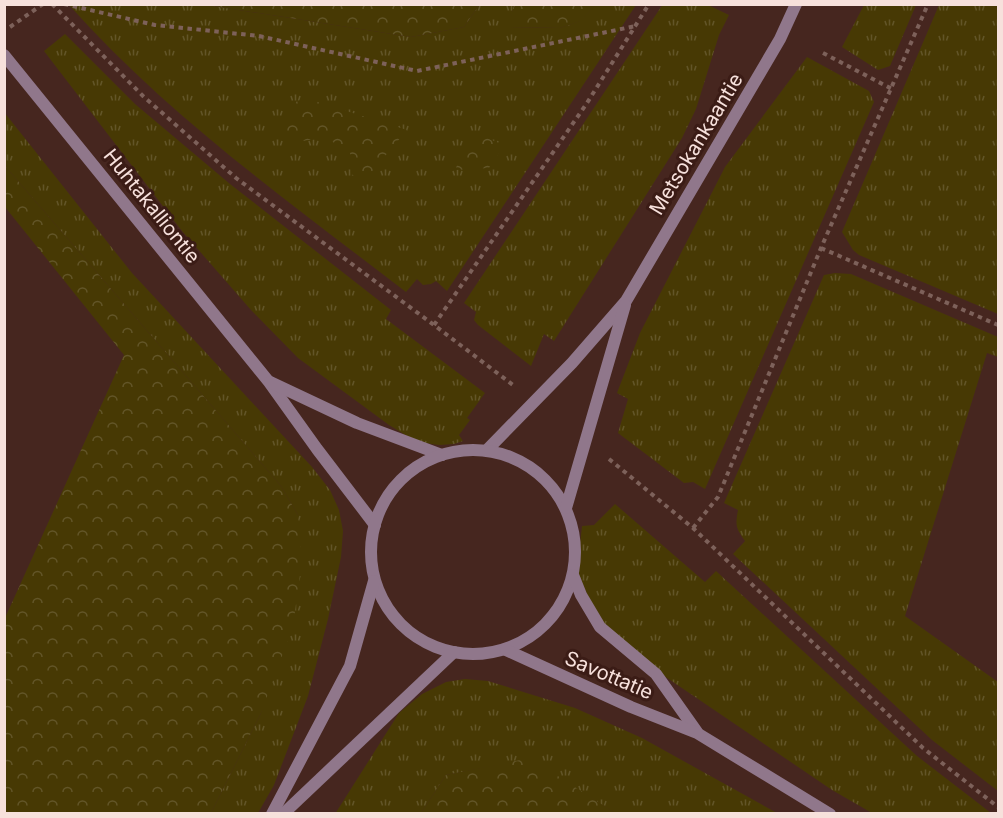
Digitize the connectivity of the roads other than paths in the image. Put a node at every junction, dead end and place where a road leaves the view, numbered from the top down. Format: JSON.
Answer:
{"nodes":[{"id":1,"x":796,"y":4,"type":"edge"},
{"id":2,"x":4,"y":55,"type":"edge"},
{"id":3,"x":626,"y":301,"type":"junction"},
{"id":4,"x":269,"y":382,"type":"junction"},
{"id":5,"x":487,"y":450,"type":"junction"},
{"id":6,"x":442,"y":455,"type":"junction"},
{"id":7,"x":566,"y":508,"type":"junction"},
{"id":8,"x":375,"y":525,"type":"junction"},
{"id":9,"x":573,"y":575,"type":"junction"},
{"id":10,"x":374,"y":580,"type":"junction"},
{"id":11,"x":506,"y":650,"type":"junction"},
{"id":12,"x":454,"y":652,"type":"junction"},
{"id":13,"x":698,"y":733,"type":"junction"},
{"id":14,"x":272,"y":813,"type":"edge"},
{"id":15,"x":283,"y":813,"type":"edge"},
{"id":16,"x":830,"y":813,"type":"edge"}],
"edges":[{"from":1,"to":3,"type":"street","name":"Metsokankaantie"},
{"from":2,"to":4,"type":"street","name":"Huhtakalliontie"},
{"from":3,"to":5,"type":"street","name":"Metsokankaantie"},
{"from":3,"to":7,"type":"street","name":"Metsokankaantie"},
{"from":4,"to":6,"type":"street"},
{"from":4,"to":8,"type":"street","name":"Huhtakalliontie"},
{"from":5,"to":6,"type":"street"},
{"from":5,"to":7,"type":"street"},
{"from":6,"to":8,"type":"street"},
{"from":7,"to":9,"type":"street"},
{"from":8,"to":10,"type":"street"},
{"from":9,"to":11,"type":"street"},
{"from":9,"to":13,"type":"street","name":"Savottatie"},
{"from":10,"to":12,"type":"street"},
{"from":10,"to":14,"type":"street"},
{"from":11,"to":12,"type":"street"},
{"from":11,"to":13,"type":"street","name":"Savottatie"},
{"from":12,"to":15,"type":"street"},
{"from":13,"to":16,"type":"street","name":"Savottatie"}]}
